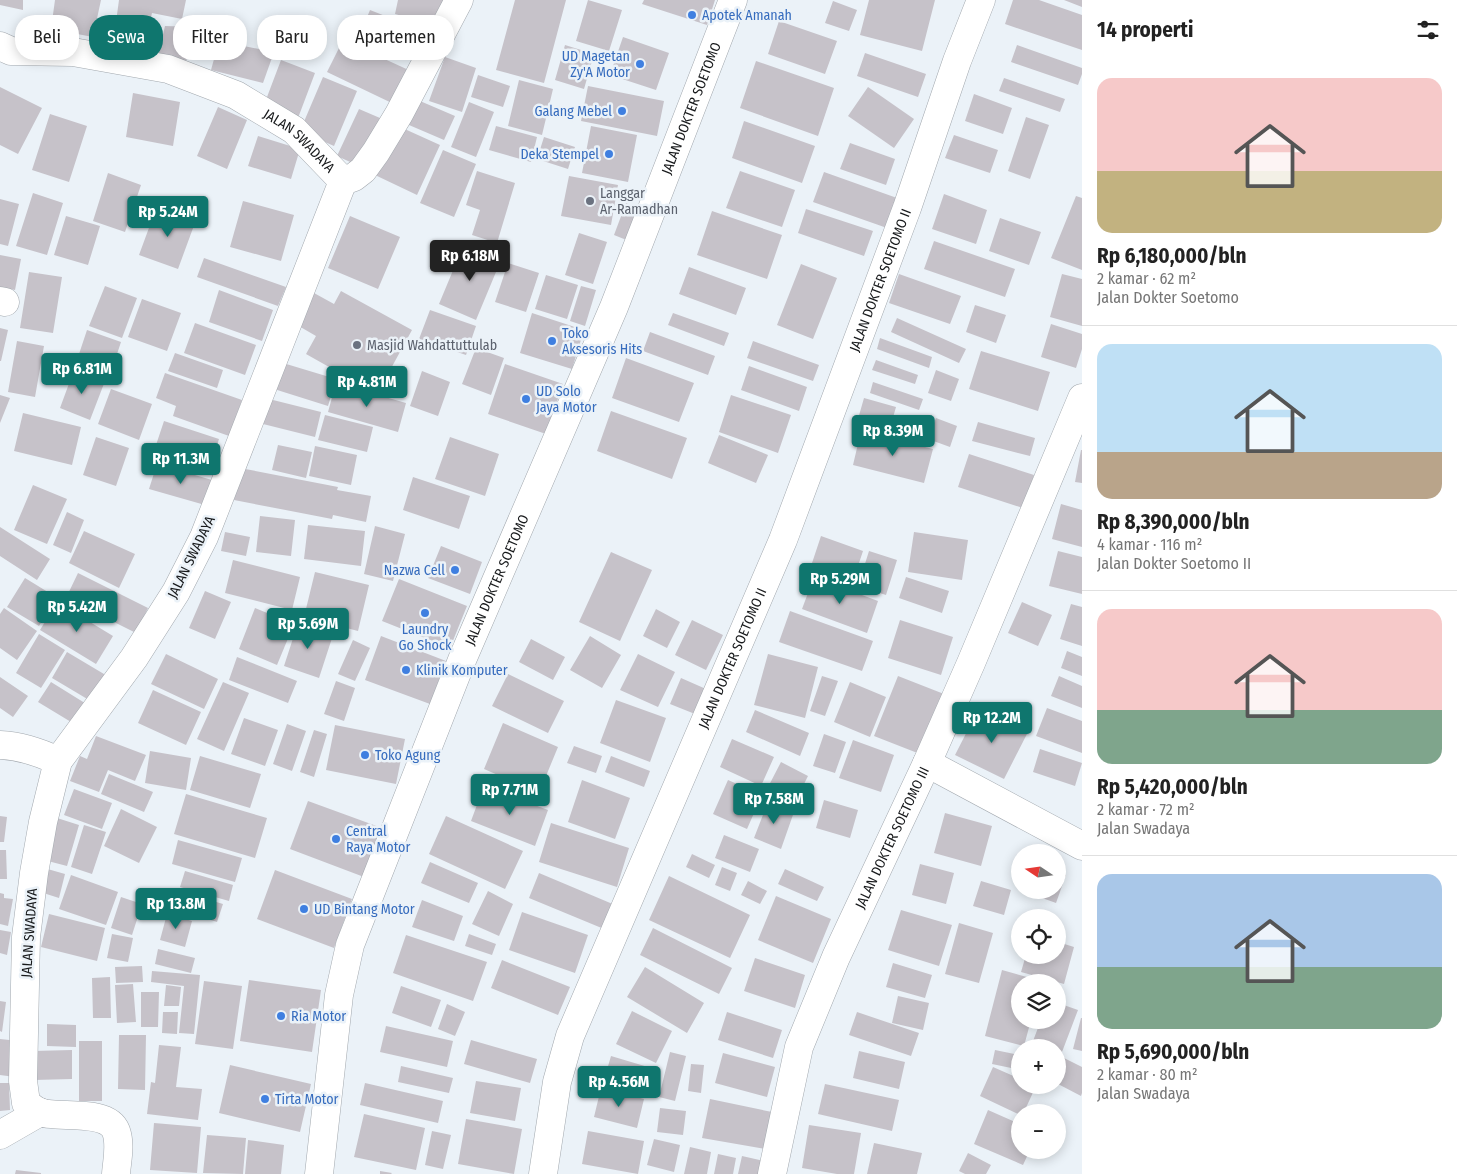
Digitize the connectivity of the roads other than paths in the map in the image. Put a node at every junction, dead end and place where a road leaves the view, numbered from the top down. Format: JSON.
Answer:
{"nodes":[{"id":1,"x":459,"y":0,"type":"edge"},
{"id":2,"x":733,"y":0,"type":"edge"},
{"id":3,"x":981,"y":0,"type":"edge"},
{"id":4,"x":0,"y":46,"type":"edge"},
{"id":5,"x":343,"y":181,"type":"junction"},
{"id":6,"x":1082,"y":398,"type":"edge"},
{"id":7,"x":0,"y":745,"type":"edge"},
{"id":8,"x":58,"y":761,"type":"junction"},
{"id":9,"x":927,"y":763,"type":"junction"},
{"id":10,"x":1082,"y":846,"type":"edge"},
{"id":11,"x":40,"y":1112,"type":"junction"},
{"id":12,"x":0,"y":1135,"type":"edge"},
{"id":13,"x":116,"y":1174,"type":"edge"},
{"id":14,"x":319,"y":1174,"type":"edge"},
{"id":15,"x":543,"y":1174,"type":"edge"},
{"id":16,"x":772,"y":1174,"type":"edge"}],
"edges":[{"from":1,"to":5,"type":"street"},
{"from":2,"to":14,"type":"street","name":"JALAN DOKTER SOETOMO"},
{"from":3,"to":15,"type":"street","name":"JALAN DOKTER SOETOMO II"},
{"from":4,"to":5,"type":"street","name":"JALAN SWADAYA"},
{"from":5,"to":8,"type":"street","name":"JALAN SWADAYA"},
{"from":6,"to":9,"type":"street","name":"JALAN DOKTER SOETOMO III"},
{"from":7,"to":8,"type":"street"},
{"from":8,"to":11,"type":"street","name":"JALAN SWADAYA"},
{"from":9,"to":10,"type":"street"},
{"from":9,"to":16,"type":"street","name":"JALAN DOKTER SOETOMO III"},
{"from":11,"to":12,"type":"street"},
{"from":11,"to":13,"type":"street"}]}
